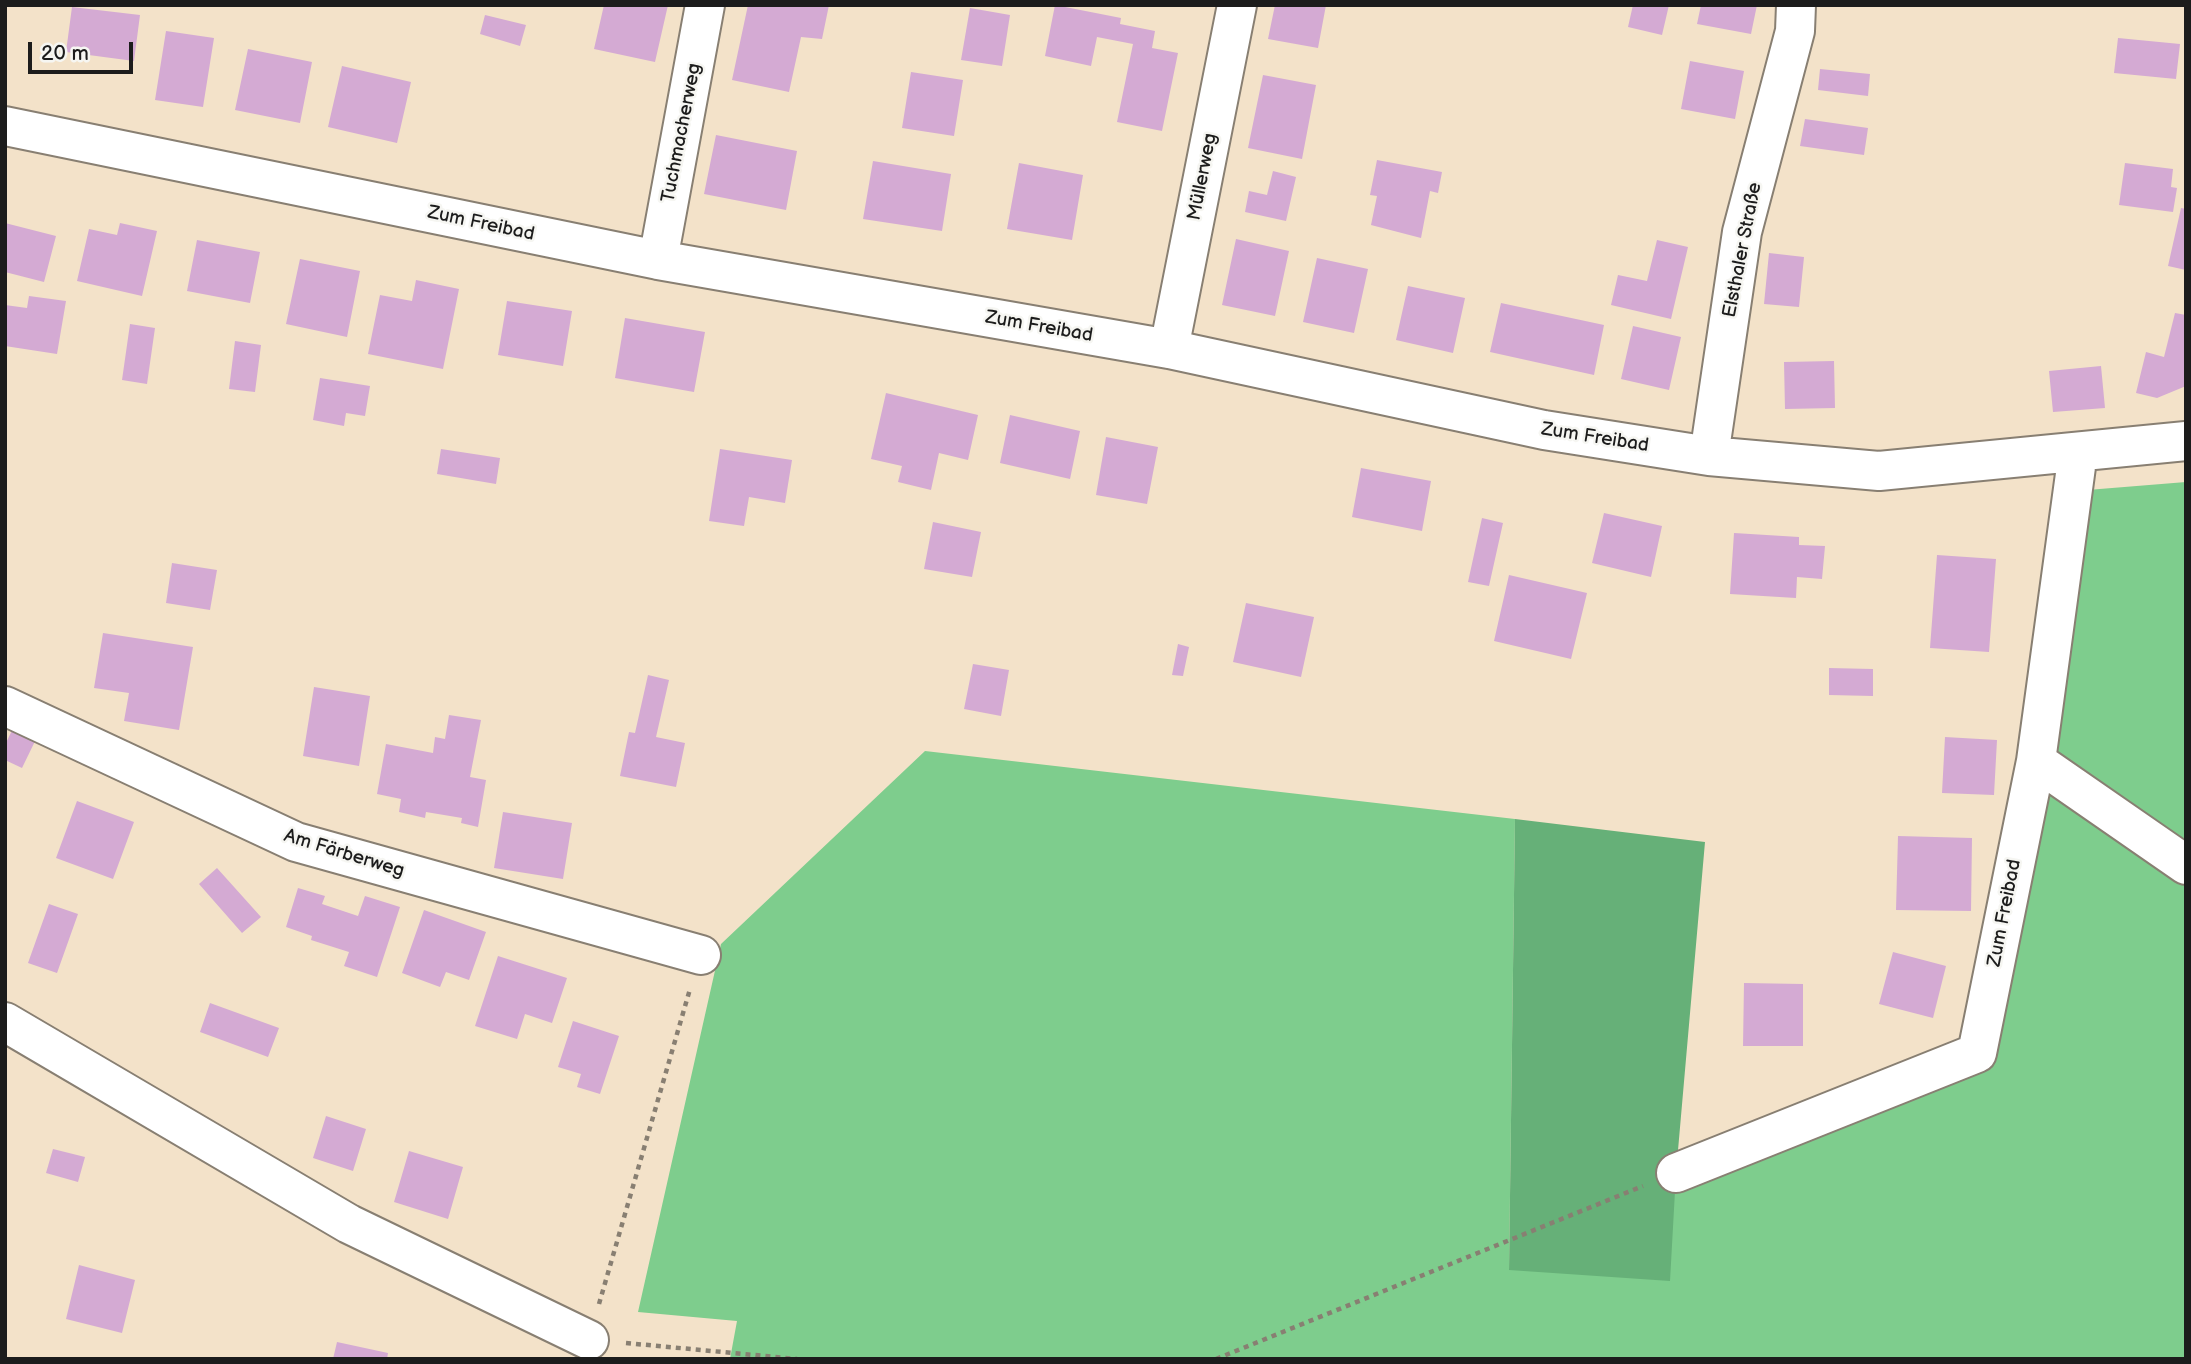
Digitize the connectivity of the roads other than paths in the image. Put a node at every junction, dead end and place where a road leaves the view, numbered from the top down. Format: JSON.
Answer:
{"nodes":[{"id":1,"x":705,"y":5,"type":"edge"},
{"id":2,"x":1237,"y":5,"type":"edge"},
{"id":3,"x":1796,"y":5,"type":"edge"},
{"id":4,"x":5,"y":126,"type":"edge"},
{"id":5,"x":658,"y":260,"type":"junction"},
{"id":6,"x":1169,"y":349,"type":"junction"},
{"id":7,"x":2186,"y":441,"type":"edge"},
{"id":8,"x":2078,"y":452,"type":"junction"},
{"id":9,"x":1709,"y":456,"type":"junction"},
{"id":10,"x":5,"y":706,"type":"edge"},
{"id":11,"x":2036,"y":761,"type":"junction"},
{"id":12,"x":2186,"y":865,"type":"edge"},
{"id":13,"x":701,"y":955,"type":"road end"},
{"id":14,"x":5,"y":1022,"type":"edge"},
{"id":15,"x":1676,"y":1173,"type":"road end"},
{"id":16,"x":589,"y":1340,"type":"road end"}],
"edges":[{"from":1,"to":5,"type":"street","name":"Tuchmacherweg"},
{"from":2,"to":6,"type":"street","name":"Müllerweg"},
{"from":3,"to":9,"type":"street","name":"Elsthaler Straße"},
{"from":4,"to":5,"type":"street","name":"Zum Freibad"},
{"from":5,"to":6,"type":"street","name":"Zum Freibad"},
{"from":6,"to":9,"type":"street","name":"Zum Freibad"},
{"from":7,"to":8,"type":"street","name":"Zum Freibad"},
{"from":8,"to":9,"type":"street","name":"Zum Freibad"},
{"from":8,"to":11,"type":"street","name":"Zum Freibad"},
{"from":10,"to":13,"type":"street","name":"Am Färberweg"},
{"from":11,"to":12,"type":"street"},
{"from":11,"to":15,"type":"street","name":"Zum Freibad"},
{"from":14,"to":16,"type":"street"}]}
